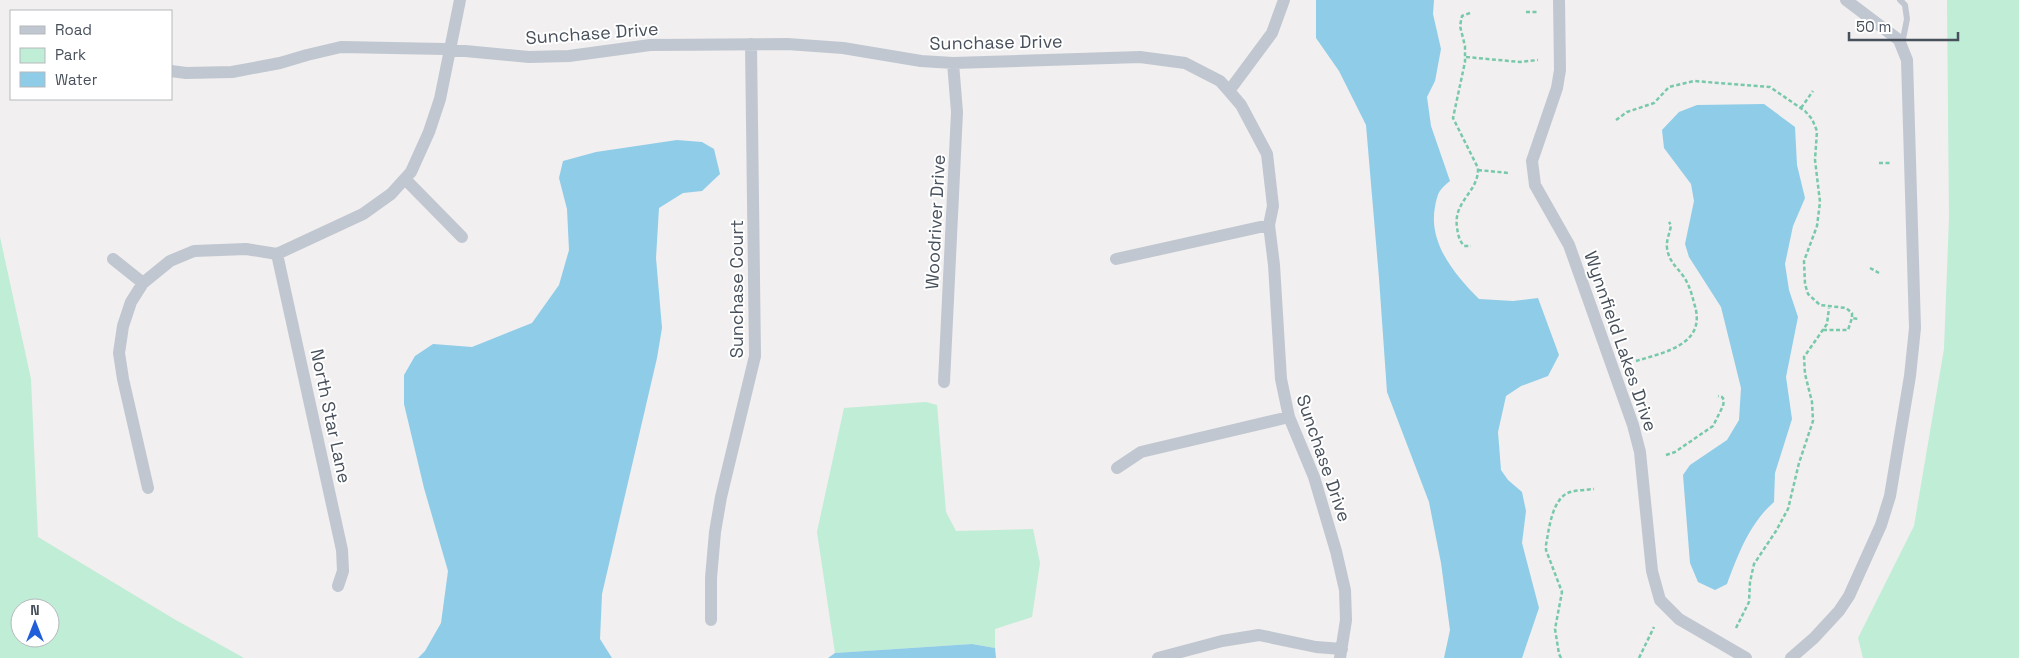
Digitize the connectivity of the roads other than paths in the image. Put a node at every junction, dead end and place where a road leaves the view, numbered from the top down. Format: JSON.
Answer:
{"nodes":[{"id":1,"x":460,"y":0,"type":"edge"},
{"id":2,"x":1284,"y":0,"type":"edge"},
{"id":3,"x":1559,"y":0,"type":"edge"},
{"id":4,"x":1854,"y":2,"type":"edge"},
{"id":5,"x":1904,"y":2,"type":"edge"},
{"id":6,"x":750,"y":44,"type":"junction"},
{"id":7,"x":1901,"y":45,"type":"junction"},
{"id":8,"x":451,"y":50,"type":"junction"},
{"id":9,"x":953,"y":63,"type":"junction"},
{"id":10,"x":172,"y":71,"type":"edge"},
{"id":11,"x":1229,"y":91,"type":"junction"},
{"id":12,"x":405,"y":178,"type":"junction"},
{"id":13,"x":1270,"y":225,"type":"junction"},
{"id":14,"x":462,"y":237,"type":"dead end"},
{"id":15,"x":278,"y":254,"type":"junction"},
{"id":16,"x":113,"y":258,"type":"dead end"},
{"id":17,"x":1116,"y":259,"type":"dead end"},
{"id":18,"x":143,"y":283,"type":"junction"},
{"id":19,"x":944,"y":382,"type":"dead end"},
{"id":20,"x":1289,"y":417,"type":"junction"},
{"id":21,"x":1116,"y":468,"type":"dead end"},
{"id":22,"x":148,"y":488,"type":"dead end"},
{"id":23,"x":338,"y":586,"type":"dead end"},
{"id":24,"x":710,"y":620,"type":"dead end"},
{"id":25,"x":1341,"y":653,"type":"edge"},
{"id":26,"x":1158,"y":658,"type":"edge"},
{"id":27,"x":1746,"y":658,"type":"edge"},
{"id":28,"x":1791,"y":658,"type":"edge"}],
"edges":[{"from":1,"to":8,"type":"street"},
{"from":2,"to":11,"type":"street"},
{"from":3,"to":27,"type":"street","name":"Wynnfield Lakes Drive"},
{"from":4,"to":7,"type":"street"},
{"from":5,"to":7,"type":"lane"},
{"from":6,"to":8,"type":"street","name":"Sunchase Drive"},
{"from":6,"to":9,"type":"street","name":"Sunchase Drive"},
{"from":6,"to":24,"type":"street","name":"Sunchase Court"},
{"from":7,"to":28,"type":"street"},
{"from":8,"to":10,"type":"street","name":"Sunchase Drive"},
{"from":8,"to":12,"type":"street"},
{"from":9,"to":11,"type":"street","name":"Sunchase Drive"},
{"from":9,"to":19,"type":"street","name":"Woodriver Drive"},
{"from":11,"to":13,"type":"street","name":"Sunchase Drive"},
{"from":12,"to":14,"type":"street"},
{"from":12,"to":15,"type":"street"},
{"from":13,"to":17,"type":"street"},
{"from":13,"to":20,"type":"street","name":"Sunchase Drive"},
{"from":15,"to":18,"type":"street"},
{"from":15,"to":23,"type":"street","name":"North Star Lane"},
{"from":16,"to":18,"type":"street"},
{"from":18,"to":22,"type":"street"},
{"from":20,"to":21,"type":"street"},
{"from":20,"to":25,"type":"street","name":"Sunchase Drive"},
{"from":25,"to":26,"type":"street"}]}
